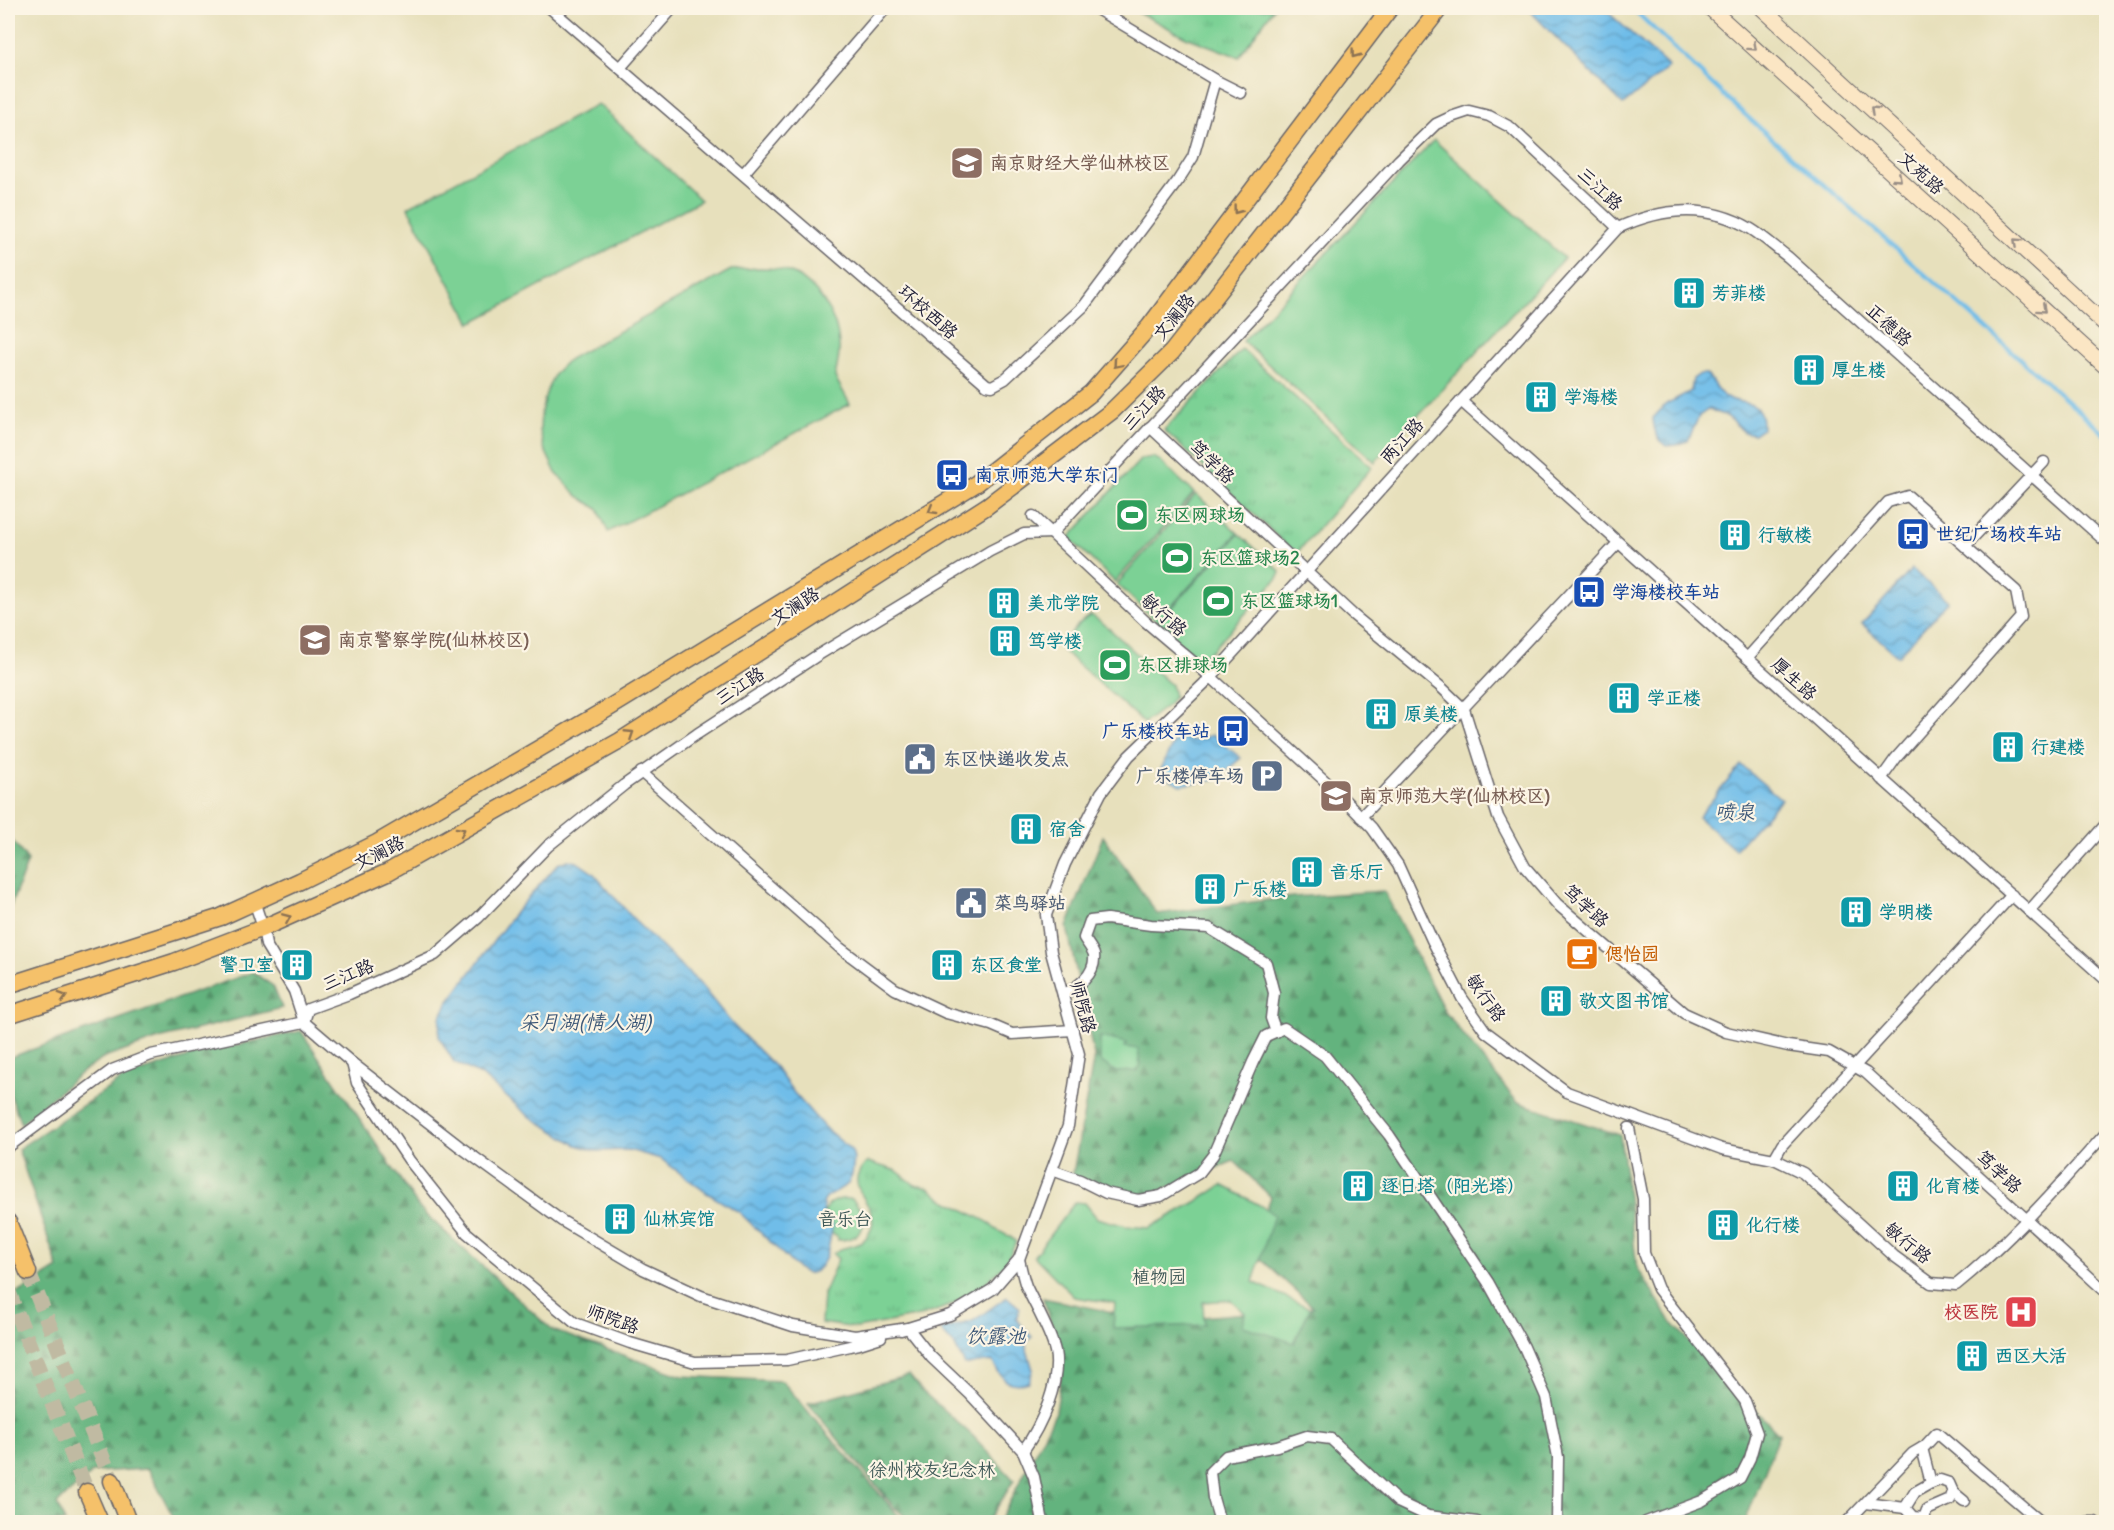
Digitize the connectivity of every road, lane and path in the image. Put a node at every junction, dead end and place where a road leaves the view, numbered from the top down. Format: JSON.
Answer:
{"nodes":[{"id":1,"x":550,"y":8,"type":"edge"},
{"id":2,"x":673,"y":8,"type":"edge"},
{"id":3,"x":886,"y":8,"type":"edge"},
{"id":4,"x":1095,"y":8,"type":"edge"},
{"id":5,"x":1390,"y":8,"type":"edge"},
{"id":6,"x":1440,"y":8,"type":"edge"},
{"id":7,"x":1710,"y":8,"type":"edge"},
{"id":8,"x":1762,"y":8,"type":"edge"},
{"id":9,"x":620,"y":68,"type":"junction"},
{"id":10,"x":1215,"y":80,"type":"junction"},
{"id":11,"x":1241,"y":93,"type":"dead end"},
{"id":12,"x":743,"y":174,"type":"junction"},
{"id":13,"x":1618,"y":228,"type":"junction"},
{"id":14,"x":2106,"y":325,"type":"edge"},
{"id":15,"x":2106,"y":367,"type":"edge"},
{"id":16,"x":1461,"y":401,"type":"junction"},
{"id":17,"x":1150,"y":427,"type":"junction"},
{"id":18,"x":2044,"y":462,"type":"dead end"},
{"id":19,"x":2031,"y":476,"type":"junction"},
{"id":20,"x":1033,"y":516,"type":"dead end"},
{"id":21,"x":1052,"y":534,"type":"junction"},
{"id":22,"x":2106,"y":542,"type":"edge"},
{"id":23,"x":1618,"y":543,"type":"junction"},
{"id":24,"x":1966,"y":545,"type":"junction"},
{"id":25,"x":1306,"y":572,"type":"junction"},
{"id":26,"x":1747,"y":658,"type":"junction"},
{"id":27,"x":1211,"y":677,"type":"junction"},
{"id":28,"x":1464,"y":709,"type":"junction"},
{"id":29,"x":641,"y":772,"type":"junction"},
{"id":30,"x":1881,"y":779,"type":"junction"},
{"id":31,"x":1361,"y":817,"type":"junction"},
{"id":32,"x":2106,"y":824,"type":"edge"},
{"id":33,"x":2012,"y":895,"type":"junction"},
{"id":34,"x":254,"y":902,"type":"junction"},
{"id":35,"x":2029,"y":911,"type":"junction"},
{"id":36,"x":263,"y":928,"type":"junction"},
{"id":37,"x":2106,"y":980,"type":"edge"},
{"id":38,"x":8,"y":986,"type":"edge"},
{"id":39,"x":1063,"y":995,"type":"junction"},
{"id":40,"x":8,"y":1015,"type":"edge"},
{"id":41,"x":304,"y":1022,"type":"junction"},
{"id":42,"x":1073,"y":1030,"type":"junction"},
{"id":43,"x":1276,"y":1032,"type":"junction"},
{"id":44,"x":352,"y":1063,"type":"junction"},
{"id":45,"x":1854,"y":1066,"type":"junction"},
{"id":46,"x":1629,"y":1128,"type":"dead end"},
{"id":47,"x":2106,"y":1133,"type":"edge"},
{"id":48,"x":8,"y":1147,"type":"edge"},
{"id":49,"x":1774,"y":1160,"type":"junction"},
{"id":50,"x":1052,"y":1170,"type":"junction"},
{"id":51,"x":2027,"y":1220,"type":"junction"},
{"id":52,"x":8,"y":1222,"type":"edge"},
{"id":53,"x":1019,"y":1260,"type":"junction"},
{"id":54,"x":28,"y":1272,"type":"tunnel mouth"},
{"id":55,"x":2106,"y":1292,"type":"edge"},
{"id":56,"x":908,"y":1328,"type":"junction"},
{"id":57,"x":1922,"y":1448,"type":"junction"},
{"id":58,"x":1023,"y":1451,"type":"junction"},
{"id":59,"x":112,"y":1481,"type":"tunnel mouth"},
{"id":60,"x":1931,"y":1483,"type":"junction"},
{"id":61,"x":87,"y":1492,"type":"tunnel mouth"},
{"id":62,"x":1953,"y":1492,"type":"junction"},
{"id":63,"x":1965,"y":1501,"type":"dead end"},
{"id":64,"x":1866,"y":1503,"type":"junction"},
{"id":65,"x":1905,"y":1508,"type":"junction"},
{"id":66,"x":1924,"y":1520,"type":"edge"},
{"id":67,"x":100,"y":1522,"type":"edge"},
{"id":68,"x":128,"y":1522,"type":"edge"},
{"id":69,"x":1043,"y":1522,"type":"edge"},
{"id":70,"x":1220,"y":1522,"type":"edge"},
{"id":71,"x":1477,"y":1522,"type":"edge"},
{"id":72,"x":1557,"y":1522,"type":"edge"},
{"id":73,"x":1646,"y":1522,"type":"edge"},
{"id":74,"x":1847,"y":1522,"type":"edge"},
{"id":75,"x":2041,"y":1522,"type":"edge"},
{"id":76,"x":2086,"y":1522,"type":"edge"},
{"id":77,"x":2095,"y":1522,"type":"edge"}],
"edges":[{"from":1,"to":9,"type":"street","name":"环校西路"},
{"from":2,"to":9,"type":"street"},
{"from":3,"to":12,"type":"street"},
{"from":4,"to":10,"type":"street"},
{"from":5,"to":34,"type":"main road","name":"文澜路","one_way":true},
{"from":36,"to":6,"type":"main road","name":"文澜路","one_way":true},
{"from":7,"to":15,"type":"main road","name":"文苑路","one_way":true},
{"from":14,"to":8,"type":"main road","name":"文苑路","one_way":true},
{"from":9,"to":12,"type":"street","name":"环校西路"},
{"from":10,"to":11,"type":"street"},
{"from":10,"to":12,"type":"street","name":"环校西路"},
{"from":13,"to":16,"type":"street","name":"两江路"},
{"from":13,"to":17,"type":"street","name":"三江路"},
{"from":13,"to":19,"type":"street","name":"正德路"},
{"from":16,"to":23,"type":"street","name":"厚生路"},
{"from":16,"to":25,"type":"street","name":"两江路"},
{"from":17,"to":21,"type":"street","name":"三江路"},
{"from":17,"to":25,"type":"street","name":"笃学路"},
{"from":18,"to":19,"type":"street"},
{"from":19,"to":22,"type":"street","name":"正德路"},
{"from":19,"to":24,"type":"street"},
{"from":20,"to":21,"type":"street","name":"敏行路"},
{"from":21,"to":27,"type":"street","name":"敏行路"},
{"from":21,"to":29,"type":"street","name":"三江路"},
{"from":23,"to":26,"type":"street","name":"厚生路"},
{"from":23,"to":28,"type":"street"},
{"from":24,"to":26,"type":"street"},
{"from":24,"to":30,"type":"street"},
{"from":25,"to":27,"type":"street","name":"两江路"},
{"from":25,"to":28,"type":"street","name":"笃学路"},
{"from":26,"to":30,"type":"street","name":"厚生路"},
{"from":27,"to":31,"type":"street","name":"敏行路"},
{"from":27,"to":39,"type":"street","name":"师院路"},
{"from":28,"to":31,"type":"street"},
{"from":28,"to":45,"type":"street","name":"笃学路"},
{"from":29,"to":41,"type":"street","name":"三江路"},
{"from":29,"to":42,"type":"street"},
{"from":30,"to":33,"type":"street","name":"厚生路"},
{"from":31,"to":49,"type":"street","name":"敏行路"},
{"from":32,"to":35,"type":"street"},
{"from":33,"to":35,"type":"street","name":"厚生路"},
{"from":33,"to":45,"type":"street"},
{"from":34,"to":36,"type":"street"},
{"from":34,"to":38,"type":"main road","name":"文澜路"},
{"from":35,"to":37,"type":"street","name":"厚生路"},
{"from":40,"to":36,"type":"main road","name":"文澜路","one_way":true},
{"from":36,"to":41,"type":"street"},
{"from":39,"to":42,"type":"street","name":"师院路"},
{"from":39,"to":43,"type":"street"},
{"from":41,"to":44,"type":"street","name":"师院路"},
{"from":41,"to":48,"type":"street"},
{"from":42,"to":50,"type":"street","name":"师院路"},
{"from":43,"to":50,"type":"street"},
{"from":43,"to":72,"type":"street"},
{"from":44,"to":56,"type":"street","name":"师院路"},
{"from":44,"to":56,"type":"street","name":"师院路"},
{"from":45,"to":49,"type":"street"},
{"from":45,"to":51,"type":"street","name":"笃学路"},
{"from":46,"to":73,"type":"street"},
{"from":47,"to":51,"type":"street","name":"敏行路"},
{"from":49,"to":51,"type":"street","name":"敏行路"},
{"from":50,"to":53,"type":"street","name":"师院路"},
{"from":51,"to":55,"type":"street","name":"笃学路"},
{"from":52,"to":54,"type":"main road"},
{"from":53,"to":56,"type":"street","name":"师院路"},
{"from":53,"to":58,"type":"street"},
{"from":56,"to":58,"type":"street"},
{"from":57,"to":60,"type":"street"},
{"from":57,"to":64,"type":"street"},
{"from":57,"to":75,"type":"street"},
{"from":58,"to":69,"type":"street"},
{"from":59,"to":68,"type":"main road"},
{"from":60,"to":62,"type":"street"},
{"from":60,"to":65,"type":"street"},
{"from":61,"to":67,"type":"main road"},
{"from":62,"to":63,"type":"street"},
{"from":62,"to":66,"type":"street"},
{"from":64,"to":65,"type":"street"},
{"from":64,"to":74,"type":"street"},
{"from":65,"to":66,"type":"street"},
{"from":70,"to":71,"type":"street"},
{"from":76,"to":77,"type":"street"}]}
